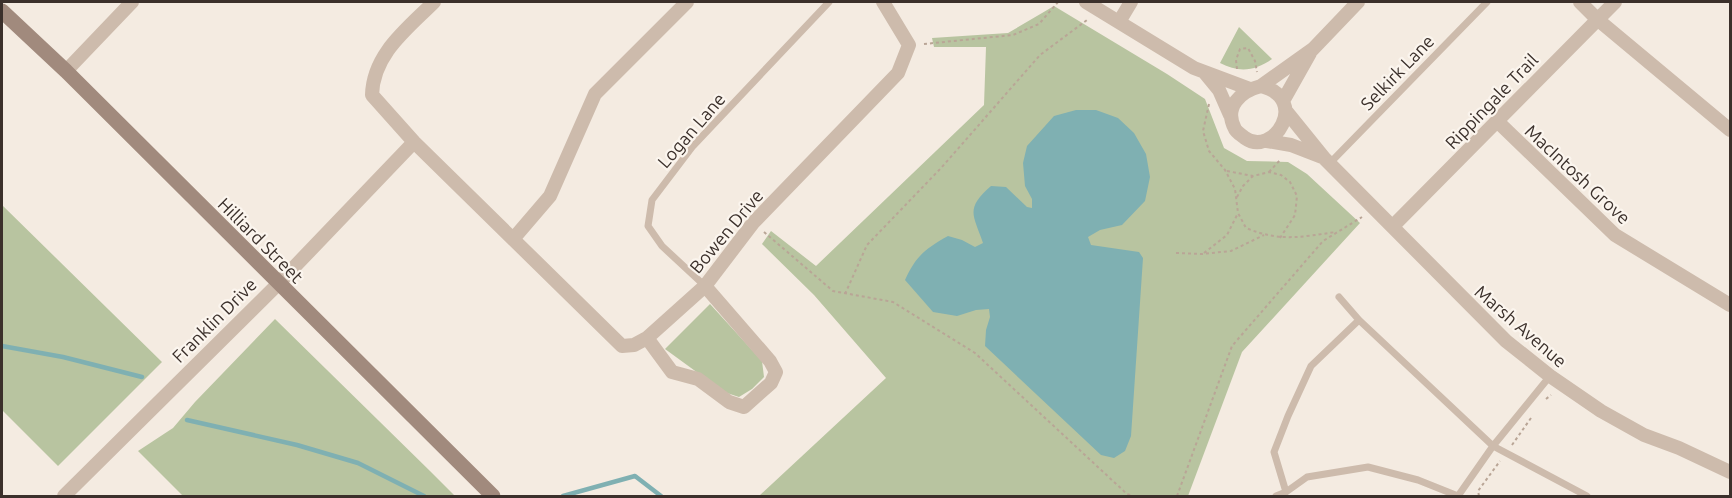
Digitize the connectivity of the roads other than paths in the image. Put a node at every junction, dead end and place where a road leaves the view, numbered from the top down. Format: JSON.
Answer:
{"nodes":[{"id":1,"x":132,"y":2,"type":"edge"},
{"id":2,"x":434,"y":2,"type":"edge"},
{"id":3,"x":687,"y":2,"type":"edge"},
{"id":4,"x":829,"y":2,"type":"edge"},
{"id":5,"x":883,"y":2,"type":"edge"},
{"id":6,"x":1086,"y":2,"type":"edge"},
{"id":7,"x":1131,"y":2,"type":"edge"},
{"id":8,"x":1358,"y":2,"type":"edge"},
{"id":9,"x":1487,"y":2,"type":"edge"},
{"id":10,"x":1580,"y":2,"type":"edge"},
{"id":11,"x":1615,"y":2,"type":"edge"},
{"id":12,"x":2,"y":12,"type":"edge"},
{"id":13,"x":1597,"y":19,"type":"junction"},
{"id":14,"x":1119,"y":22,"type":"junction"},
{"id":15,"x":1313,"y":48,"type":"junction"},
{"id":16,"x":66,"y":71,"type":"junction"},
{"id":17,"x":1204,"y":71,"type":"junction"},
{"id":18,"x":1256,"y":87,"type":"junction"},
{"id":19,"x":1285,"y":106,"type":"junction"},
{"id":20,"x":1230,"y":115,"type":"junction"},
{"id":21,"x":1497,"y":121,"type":"junction"},
{"id":22,"x":1731,"y":130,"type":"edge"},
{"id":23,"x":1267,"y":141,"type":"junction"},
{"id":24,"x":414,"y":142,"type":"junction"},
{"id":25,"x":1327,"y":161,"type":"junction"},
{"id":26,"x":1393,"y":226,"type":"junction"},
{"id":27,"x":513,"y":238,"type":"junction"},
{"id":28,"x":278,"y":284,"type":"junction"},
{"id":29,"x":705,"y":286,"type":"junction"},
{"id":30,"x":1339,"y":297,"type":"dead end"},
{"id":31,"x":1731,"y":305,"type":"edge"},
{"id":32,"x":1359,"y":320,"type":"junction"},
{"id":33,"x":647,"y":338,"type":"junction"},
{"id":34,"x":1550,"y":376,"type":"junction"},
{"id":35,"x":1493,"y":446,"type":"junction"},
{"id":36,"x":1731,"y":472,"type":"edge"},
{"id":37,"x":1286,"y":492,"type":"junction"},
{"id":38,"x":64,"y":496,"type":"edge"},
{"id":39,"x":493,"y":496,"type":"edge"},
{"id":40,"x":1276,"y":496,"type":"edge"},
{"id":41,"x":1458,"y":496,"type":"edge"},
{"id":42,"x":1587,"y":496,"type":"edge"}],
"edges":[{"from":1,"to":16,"type":"street"},
{"from":2,"to":24,"type":"street","name":"Bowen Drive"},
{"from":3,"to":27,"type":"street"},
{"from":4,"to":29,"type":"lane","name":"Logan Lane"},
{"from":5,"to":29,"type":"street","name":"Bowen Drive"},
{"from":6,"to":14,"type":"street"},
{"from":7,"to":14,"type":"street"},
{"from":8,"to":15,"type":"street"},
{"from":9,"to":25,"type":"lane","name":"Selkirk Lane"},
{"from":10,"to":13,"type":"street"},
{"from":11,"to":13,"type":"street","name":"Rippingale Trail"},
{"from":12,"to":16,"type":"street","name":"Hilliard Street"},
{"from":13,"to":21,"type":"street","name":"Rippingale Trail"},
{"from":13,"to":22,"type":"street"},
{"from":14,"to":17,"type":"street"},
{"from":15,"to":18,"type":"street"},
{"from":15,"to":19,"type":"street"},
{"from":16,"to":28,"type":"street","name":"Hilliard Street"},
{"from":17,"to":18,"type":"street"},
{"from":17,"to":20,"type":"street"},
{"from":18,"to":19,"type":"street"},
{"from":18,"to":20,"type":"street"},
{"from":19,"to":23,"type":"street"},
{"from":19,"to":25,"type":"street","name":"Marsh Avenue"},
{"from":20,"to":23,"type":"street"},
{"from":21,"to":26,"type":"street","name":"Rippingale Trail"},
{"from":21,"to":31,"type":"street","name":"MacIntosh Grove"},
{"from":23,"to":25,"type":"street","name":"Marsh Avenue"},
{"from":24,"to":27,"type":"street","name":"Bowen Drive"},
{"from":24,"to":28,"type":"street","name":"Franklin Drive"},
{"from":25,"to":26,"type":"street","name":"Marsh Avenue"},
{"from":26,"to":34,"type":"street","name":"Marsh Avenue"},
{"from":27,"to":33,"type":"street","name":"Bowen Drive"},
{"from":28,"to":38,"type":"street","name":"Franklin Drive"},
{"from":28,"to":39,"type":"street","name":"Hilliard Street"},
{"from":29,"to":33,"type":"street","name":"Bowen Drive"},
{"from":29,"to":33,"type":"street"},
{"from":30,"to":32,"type":"lane"},
{"from":32,"to":35,"type":"lane"},
{"from":32,"to":37,"type":"lane"},
{"from":34,"to":35,"type":"lane"},
{"from":34,"to":36,"type":"street","name":"Marsh Avenue"},
{"from":35,"to":41,"type":"lane"},
{"from":35,"to":42,"type":"lane"},
{"from":37,"to":40,"type":"lane"},
{"from":37,"to":41,"type":"lane"}]}
